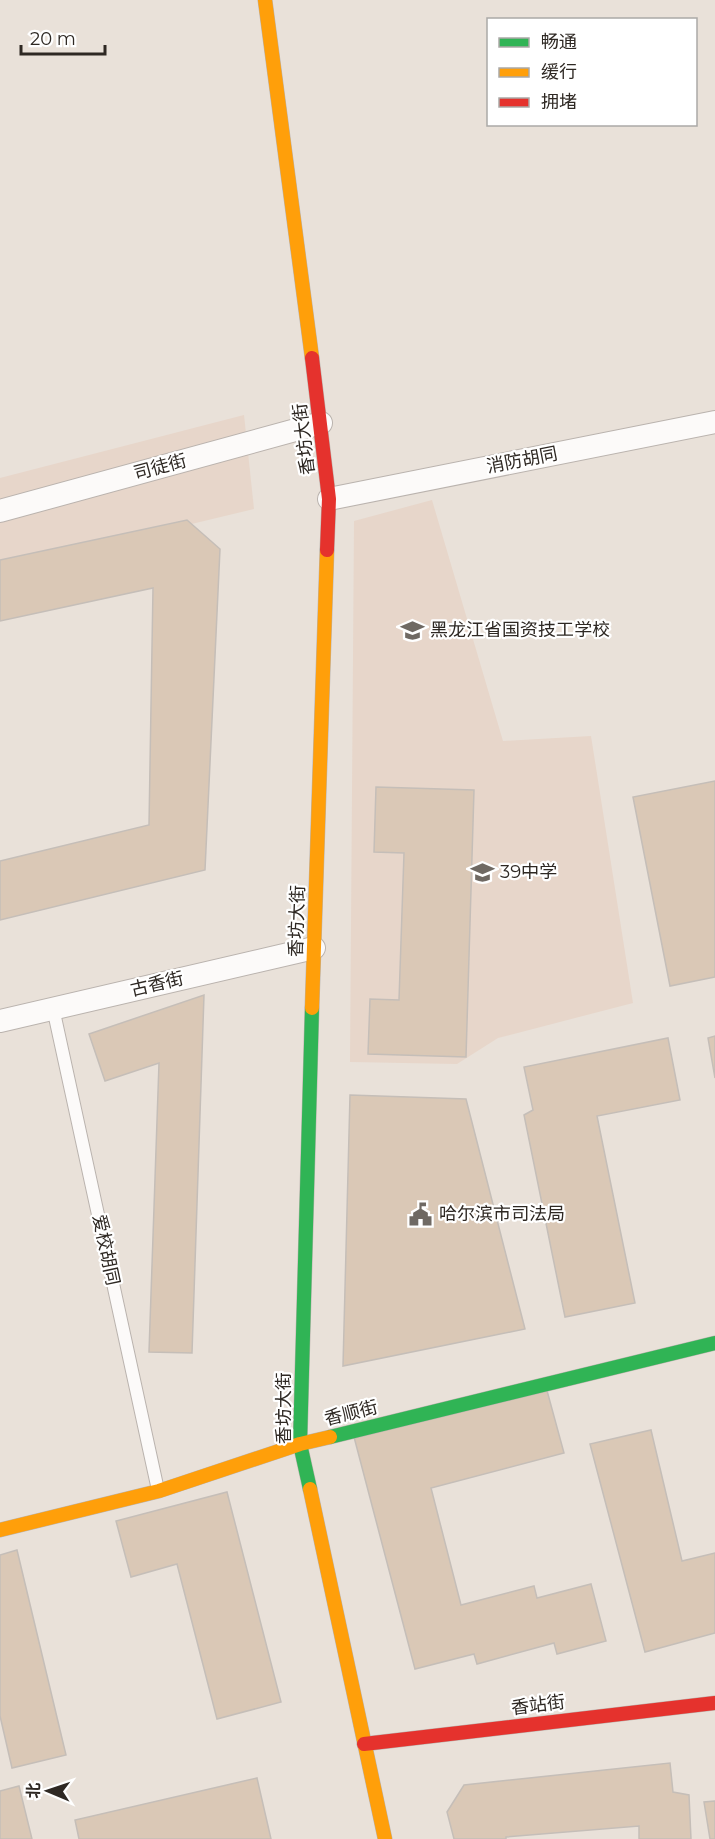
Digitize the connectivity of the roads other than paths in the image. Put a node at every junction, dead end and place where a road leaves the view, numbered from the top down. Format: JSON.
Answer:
{"nodes":[{"id":1,"x":265,"y":0,"type":"edge"},
{"id":2,"x":715,"y":422,"type":"edge"},
{"id":3,"x":321,"y":423,"type":"junction"},
{"id":4,"x":329,"y":499,"type":"junction"},
{"id":5,"x":0,"y":511,"type":"edge"},
{"id":6,"x":314,"y":948,"type":"junction"},
{"id":7,"x":53,"y":1008,"type":"junction"},
{"id":8,"x":0,"y":1021,"type":"edge"},
{"id":9,"x":715,"y":1343,"type":"edge"},
{"id":10,"x":300,"y":1444,"type":"junction"},
{"id":11,"x":159,"y":1491,"type":"junction"},
{"id":12,"x":0,"y":1530,"type":"edge"},
{"id":13,"x":715,"y":1703,"type":"edge"},
{"id":14,"x":364,"y":1744,"type":"junction"},
{"id":15,"x":384,"y":1839,"type":"edge"}],
"edges":[{"from":1,"to":3,"type":"main road","name":"香坊大街"},
{"from":2,"to":4,"type":"street","name":"消防胡同"},
{"from":3,"to":4,"type":"main road","name":"香坊大街"},
{"from":3,"to":5,"type":"street","name":"司徒街"},
{"from":4,"to":6,"type":"main road","name":"香坊大街"},
{"from":6,"to":7,"type":"street","name":"古香街"},
{"from":6,"to":10,"type":"main road","name":"香坊大街"},
{"from":7,"to":8,"type":"street","name":"古香街"},
{"from":7,"to":11,"type":"lane","name":"爱校胡同"},
{"from":9,"to":10,"type":"main road","name":"香顺街"},
{"from":10,"to":11,"type":"main road","name":"香顺街"},
{"from":10,"to":14,"type":"main road","name":"香坊大街"},
{"from":11,"to":12,"type":"main road","name":"香顺街"},
{"from":13,"to":14,"type":"main road","name":"香站街"},
{"from":14,"to":15,"type":"main road","name":"香坊大街"}]}
